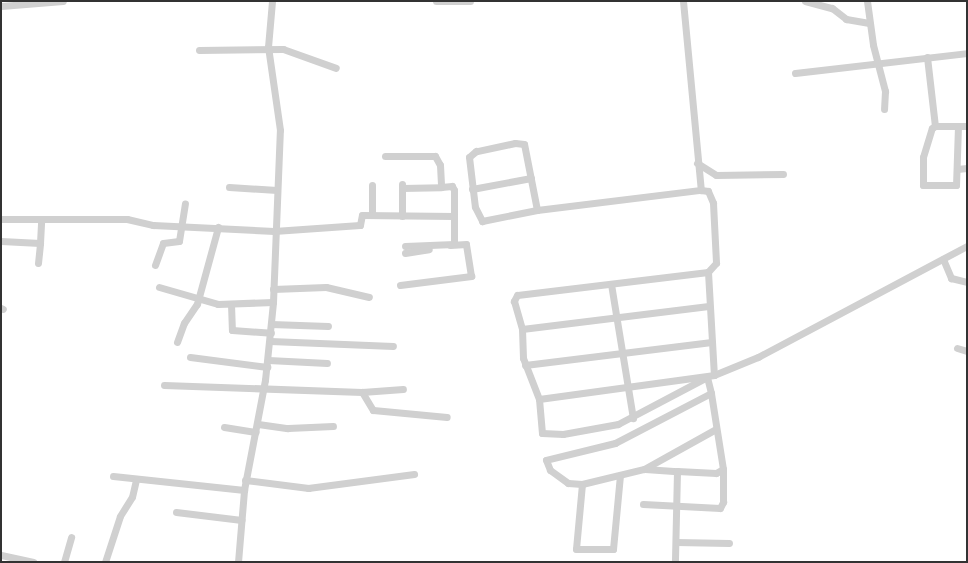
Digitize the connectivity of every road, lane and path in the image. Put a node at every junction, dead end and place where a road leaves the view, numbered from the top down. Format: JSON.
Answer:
{"nodes":[{"id":1,"x":64,"y":1,"type":"edge"},
{"id":2,"x":272,"y":1,"type":"edge"},
{"id":3,"x":436,"y":1,"type":"edge"},
{"id":4,"x":470,"y":1,"type":"edge"},
{"id":5,"x":683,"y":1,"type":"edge"},
{"id":6,"x":805,"y":1,"type":"edge"},
{"id":7,"x":867,"y":1,"type":"edge"},
{"id":8,"x":449,"y":2,"type":"edge"},
{"id":9,"x":1,"y":6,"type":"edge"},
{"id":10,"x":868,"y":23,"type":"junction"},
{"id":11,"x":268,"y":47,"type":"junction"},
{"id":12,"x":199,"y":50,"type":"dead end"},
{"id":13,"x":967,"y":53,"type":"edge"},
{"id":14,"x":927,"y":56,"type":"junction"},
{"id":15,"x":876,"y":62,"type":"junction"},
{"id":16,"x":336,"y":68,"type":"dead end"},
{"id":17,"x":794,"y":73,"type":"dead end"},
{"id":18,"x":884,"y":109,"type":"dead end"},
{"id":19,"x":935,"y":126,"type":"junction"},
{"id":20,"x":958,"y":126,"type":"junction"},
{"id":21,"x":967,"y":126,"type":"edge"},
{"id":22,"x":385,"y":156,"type":"dead end"},
{"id":23,"x":698,"y":163,"type":"junction"},
{"id":24,"x":957,"y":168,"type":"junction"},
{"id":25,"x":967,"y":168,"type":"edge"},
{"id":26,"x":784,"y":174,"type":"dead end"},
{"id":27,"x":531,"y":178,"type":"junction"},
{"id":28,"x":372,"y":185,"type":"dead end"},
{"id":29,"x":229,"y":187,"type":"dead end"},
{"id":30,"x":441,"y":187,"type":"junction"},
{"id":31,"x":472,"y":189,"type":"junction"},
{"id":32,"x":277,"y":190,"type":"junction"},
{"id":33,"x":701,"y":190,"type":"junction"},
{"id":34,"x":185,"y":203,"type":"dead end"},
{"id":35,"x":536,"y":210,"type":"junction"},
{"id":36,"x":372,"y":215,"type":"junction"},
{"id":37,"x":402,"y":216,"type":"junction"},
{"id":38,"x":454,"y":216,"type":"junction"},
{"id":39,"x":1,"y":219,"type":"edge"},
{"id":40,"x":41,"y":221,"type":"junction"},
{"id":41,"x":182,"y":225,"type":"junction"},
{"id":42,"x":218,"y":226,"type":"junction"},
{"id":43,"x":274,"y":232,"type":"junction"},
{"id":44,"x":1,"y":241,"type":"edge"},
{"id":45,"x":40,"y":243,"type":"junction"},
{"id":46,"x":454,"y":244,"type":"junction"},
{"id":47,"x":967,"y":246,"type":"edge"},
{"id":48,"x":405,"y":250,"type":"dead end"},
{"id":49,"x":944,"y":262,"type":"junction"},
{"id":50,"x":38,"y":263,"type":"dead end"},
{"id":51,"x":155,"y":265,"type":"dead end"},
{"id":52,"x":708,"y":272,"type":"junction"},
{"id":53,"x":967,"y":282,"type":"edge"},
{"id":54,"x":611,"y":284,"type":"junction"},
{"id":55,"x":400,"y":285,"type":"dead end"},
{"id":56,"x":159,"y":287,"type":"dead end"},
{"id":57,"x":273,"y":289,"type":"junction"},
{"id":58,"x":369,"y":297,"type":"dead end"},
{"id":59,"x":198,"y":300,"type":"junction"},
{"id":60,"x":273,"y":302,"type":"junction"},
{"id":61,"x":231,"y":304,"type":"junction"},
{"id":62,"x":710,"y":306,"type":"junction"},
{"id":63,"x":617,"y":318,"type":"junction"},
{"id":64,"x":271,"y":324,"type":"junction"},
{"id":65,"x":328,"y":326,"type":"dead end"},
{"id":66,"x":522,"y":329,"type":"junction"},
{"id":67,"x":271,"y":333,"type":"junction"},
{"id":68,"x":270,"y":341,"type":"junction"},
{"id":69,"x":178,"y":342,"type":"dead end"},
{"id":70,"x":712,"y":342,"type":"junction"},
{"id":71,"x":394,"y":346,"type":"dead end"},
{"id":72,"x":957,"y":348,"type":"dead end"},
{"id":73,"x":967,"y":351,"type":"edge"},
{"id":74,"x":622,"y":353,"type":"junction"},
{"id":75,"x":190,"y":357,"type":"dead end"},
{"id":76,"x":267,"y":363,"type":"junction"},
{"id":77,"x":327,"y":363,"type":"dead end"},
{"id":78,"x":525,"y":365,"type":"junction"},
{"id":79,"x":710,"y":379,"type":"junction"},
{"id":80,"x":164,"y":385,"type":"dead end"},
{"id":81,"x":626,"y":388,"type":"junction"},
{"id":82,"x":404,"y":389,"type":"dead end"},
{"id":83,"x":263,"y":391,"type":"junction"},
{"id":84,"x":362,"y":392,"type":"junction"},
{"id":85,"x":711,"y":393,"type":"junction"},
{"id":86,"x":539,"y":399,"type":"junction"},
{"id":87,"x":447,"y":417,"type":"dead end"},
{"id":88,"x":633,"y":418,"type":"junction"},
{"id":89,"x":258,"y":424,"type":"junction"},
{"id":90,"x":333,"y":426,"type":"dead end"},
{"id":91,"x":224,"y":427,"type":"dead end"},
{"id":92,"x":716,"y":429,"type":"junction"},
{"id":93,"x":256,"y":432,"type":"junction"},
{"id":94,"x":644,"y":469,"type":"junction"},
{"id":95,"x":723,"y":469,"type":"junction"},
{"id":96,"x":676,"y":471,"type":"junction"},
{"id":97,"x":414,"y":474,"type":"dead end"},
{"id":98,"x":620,"y":475,"type":"junction"},
{"id":99,"x":113,"y":476,"type":"dead end"},
{"id":100,"x":136,"y":479,"type":"junction"},
{"id":101,"x":246,"y":480,"type":"junction"},
{"id":102,"x":582,"y":484,"type":"junction"},
{"id":103,"x":244,"y":490,"type":"junction"},
{"id":104,"x":643,"y":504,"type":"dead end"},
{"id":105,"x":676,"y":506,"type":"junction"},
{"id":106,"x":176,"y":512,"type":"dead end"},
{"id":107,"x":242,"y":520,"type":"junction"},
{"id":108,"x":71,"y":537,"type":"dead end"},
{"id":109,"x":676,"y":542,"type":"junction"},
{"id":110,"x":729,"y":543,"type":"dead end"},
{"id":111,"x":1,"y":555,"type":"edge"},
{"id":112,"x":33,"y":562,"type":"edge"},
{"id":113,"x":64,"y":562,"type":"edge"},
{"id":114,"x":105,"y":562,"type":"edge"},
{"id":115,"x":238,"y":562,"type":"edge"},
{"id":116,"x":675,"y":562,"type":"edge"}],
"edges":[{"from":1,"to":9,"type":"street"},
{"from":2,"to":11,"type":"street"},
{"from":3,"to":8,"type":"street"},
{"from":4,"to":8,"type":"street"},
{"from":5,"to":23,"type":"street"},
{"from":6,"to":10,"type":"street"},
{"from":7,"to":10,"type":"street"},
{"from":10,"to":15,"type":"street"},
{"from":11,"to":12,"type":"street"},
{"from":11,"to":16,"type":"street"},
{"from":11,"to":32,"type":"street"},
{"from":13,"to":14,"type":"street"},
{"from":14,"to":15,"type":"street"},
{"from":14,"to":19,"type":"street"},
{"from":15,"to":17,"type":"street"},
{"from":15,"to":18,"type":"street"},
{"from":19,"to":20,"type":"street"},
{"from":19,"to":24,"type":"street"},
{"from":20,"to":21,"type":"street"},
{"from":20,"to":24,"type":"street"},
{"from":22,"to":30,"type":"street"},
{"from":23,"to":26,"type":"street"},
{"from":23,"to":33,"type":"street"},
{"from":24,"to":25,"type":"street"},
{"from":27,"to":31,"type":"street"},
{"from":27,"to":31,"type":"street"},
{"from":27,"to":35,"type":"street"},
{"from":28,"to":36,"type":"street"},
{"from":29,"to":32,"type":"street"},
{"from":30,"to":37,"type":"street"},
{"from":30,"to":38,"type":"street"},
{"from":31,"to":35,"type":"street"},
{"from":32,"to":43,"type":"street"},
{"from":33,"to":35,"type":"street"},
{"from":33,"to":52,"type":"street"},
{"from":34,"to":41,"type":"street"},
{"from":36,"to":37,"type":"street"},
{"from":36,"to":43,"type":"street"},
{"from":37,"to":38,"type":"street"},
{"from":38,"to":46,"type":"street"},
{"from":39,"to":40,"type":"street"},
{"from":40,"to":41,"type":"street"},
{"from":40,"to":45,"type":"street"},
{"from":41,"to":42,"type":"street"},
{"from":41,"to":51,"type":"street"},
{"from":42,"to":43,"type":"street"},
{"from":42,"to":59,"type":"street"},
{"from":43,"to":57,"type":"street"},
{"from":44,"to":45,"type":"street"},
{"from":45,"to":50,"type":"street"},
{"from":46,"to":48,"type":"street"},
{"from":46,"to":55,"type":"street"},
{"from":47,"to":49,"type":"street"},
{"from":49,"to":53,"type":"street"},
{"from":49,"to":79,"type":"street"},
{"from":52,"to":54,"type":"street"},
{"from":52,"to":62,"type":"street"},
{"from":54,"to":63,"type":"street"},
{"from":54,"to":66,"type":"street"},
{"from":56,"to":59,"type":"street"},
{"from":57,"to":58,"type":"street"},
{"from":57,"to":60,"type":"street"},
{"from":59,"to":61,"type":"street"},
{"from":59,"to":69,"type":"street"},
{"from":60,"to":61,"type":"street"},
{"from":60,"to":64,"type":"street"},
{"from":61,"to":67,"type":"street"},
{"from":62,"to":63,"type":"street"},
{"from":62,"to":70,"type":"street"},
{"from":63,"to":66,"type":"street"},
{"from":63,"to":74,"type":"street"},
{"from":64,"to":65,"type":"street"},
{"from":64,"to":67,"type":"street"},
{"from":66,"to":78,"type":"street"},
{"from":67,"to":68,"type":"street"},
{"from":68,"to":71,"type":"street"},
{"from":68,"to":76,"type":"street"},
{"from":70,"to":74,"type":"street"},
{"from":70,"to":79,"type":"street"},
{"from":72,"to":73,"type":"street"},
{"from":74,"to":78,"type":"street"},
{"from":74,"to":81,"type":"street"},
{"from":75,"to":76,"type":"street"},
{"from":76,"to":77,"type":"street"},
{"from":76,"to":83,"type":"street"},
{"from":78,"to":86,"type":"street"},
{"from":79,"to":81,"type":"street"},
{"from":79,"to":85,"type":"street"},
{"from":79,"to":88,"type":"street"},
{"from":80,"to":83,"type":"street"},
{"from":81,"to":86,"type":"street"},
{"from":81,"to":88,"type":"street"},
{"from":82,"to":84,"type":"street"},
{"from":83,"to":84,"type":"street"},
{"from":83,"to":89,"type":"street"},
{"from":84,"to":87,"type":"street"},
{"from":85,"to":92,"type":"street"},
{"from":85,"to":102,"type":"street"},
{"from":86,"to":88,"type":"street"},
{"from":89,"to":90,"type":"street"},
{"from":89,"to":93,"type":"street"},
{"from":91,"to":93,"type":"street"},
{"from":92,"to":94,"type":"street"},
{"from":92,"to":95,"type":"street"},
{"from":93,"to":101,"type":"street"},
{"from":94,"to":96,"type":"street"},
{"from":94,"to":98,"type":"street"},
{"from":95,"to":96,"type":"street"},
{"from":95,"to":105,"type":"street"},
{"from":96,"to":105,"type":"street"},
{"from":97,"to":101,"type":"street"},
{"from":98,"to":102,"type":"street"},
{"from":98,"to":102,"type":"street"},
{"from":99,"to":100,"type":"street"},
{"from":100,"to":103,"type":"street"},
{"from":100,"to":114,"type":"street"},
{"from":101,"to":103,"type":"street"},
{"from":103,"to":107,"type":"street"},
{"from":104,"to":105,"type":"street"},
{"from":105,"to":109,"type":"street"},
{"from":106,"to":107,"type":"street"},
{"from":107,"to":115,"type":"street"},
{"from":108,"to":113,"type":"street"},
{"from":109,"to":110,"type":"street"},
{"from":109,"to":116,"type":"street"},
{"from":111,"to":112,"type":"street"}]}
